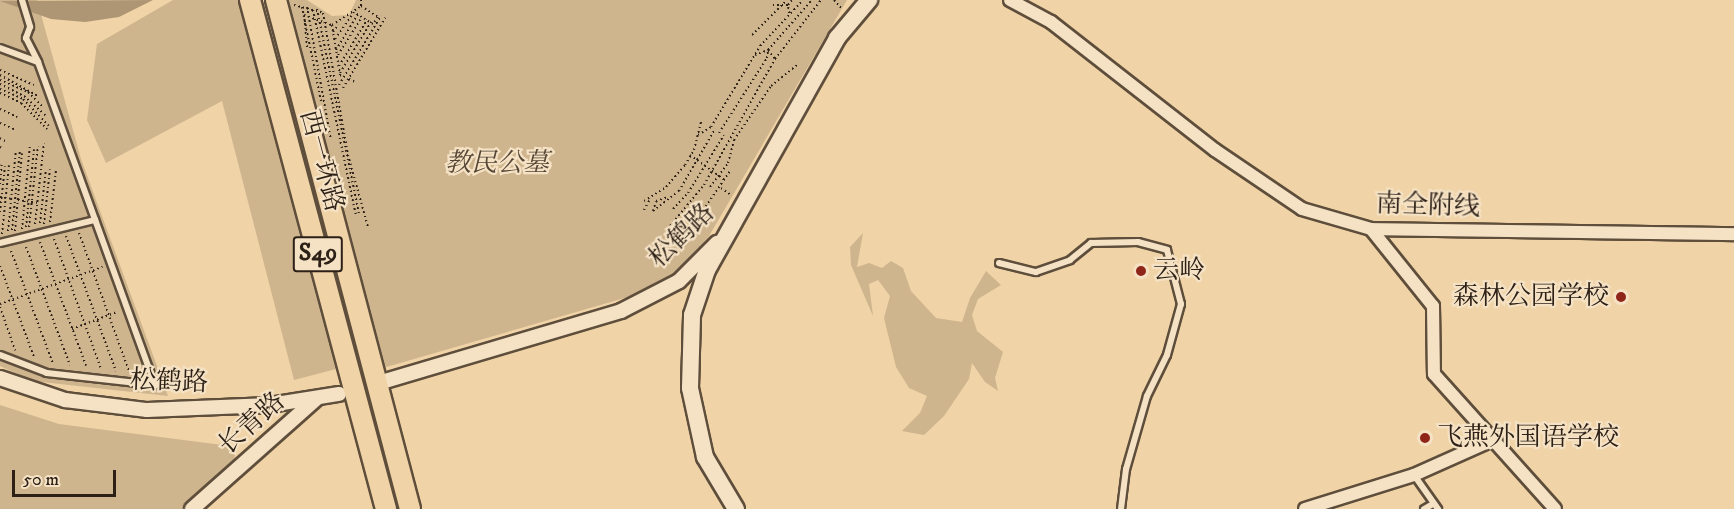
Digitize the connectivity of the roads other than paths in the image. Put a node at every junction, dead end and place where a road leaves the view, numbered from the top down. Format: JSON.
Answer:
{"nodes":[{"id":1,"x":22,"y":0,"type":"edge"},
{"id":2,"x":250,"y":0,"type":"edge"},
{"id":3,"x":276,"y":0,"type":"edge"},
{"id":4,"x":868,"y":0,"type":"edge"},
{"id":5,"x":1010,"y":0,"type":"edge"},
{"id":6,"x":0,"y":48,"type":"edge"},
{"id":7,"x":38,"y":62,"type":"junction"},
{"id":8,"x":737,"y":218,"type":"junction"},
{"id":9,"x":95,"y":220,"type":"junction"},
{"id":10,"x":1371,"y":229,"type":"junction"},
{"id":11,"x":1734,"y":234,"type":"edge"},
{"id":12,"x":25,"y":237,"type":"edge"},
{"id":13,"x":999,"y":263,"type":"dead end"},
{"id":14,"x":0,"y":355,"type":"edge"},
{"id":15,"x":0,"y":378,"type":"edge"},
{"id":16,"x":386,"y":381,"type":"dead end"},
{"id":17,"x":339,"y":393,"type":"dead end"},
{"id":18,"x":316,"y":399,"type":"junction"},
{"id":19,"x":1494,"y":439,"type":"junction"},
{"id":20,"x":369,"y":442,"type":"junction"},
{"id":21,"x":400,"y":472,"type":"junction"},
{"id":22,"x":1414,"y":475,"type":"junction"},
{"id":23,"x":1436,"y":507,"type":"edge"},
{"id":24,"x":192,"y":509,"type":"edge"},
{"id":25,"x":377,"y":509,"type":"edge"},
{"id":26,"x":386,"y":509,"type":"edge"},
{"id":27,"x":410,"y":509,"type":"edge"},
{"id":28,"x":416,"y":509,"type":"edge"},
{"id":29,"x":736,"y":509,"type":"edge"},
{"id":30,"x":1121,"y":509,"type":"edge"},
{"id":31,"x":1305,"y":509,"type":"edge"},
{"id":32,"x":1424,"y":509,"type":"edge"},
{"id":33,"x":1555,"y":509,"type":"edge"}],
"edges":[{"from":1,"to":7,"type":"lane"},
{"from":2,"to":20,"type":"highway","name":"西一环路","number":"S49"},
{"from":3,"to":21,"type":"highway","name":"西一环路","number":"S49"},
{"from":4,"to":8,"type":"main road","name":"松鹤路"},
{"from":5,"to":10,"type":"street","name":"南全附线"},
{"from":6,"to":7,"type":"lane"},
{"from":7,"to":9,"type":"lane"},
{"from":8,"to":16,"type":"street","name":"松鹤路"},
{"from":8,"to":29,"type":"main road"},
{"from":9,"to":12,"type":"lane"},
{"from":9,"to":14,"type":"lane"},
{"from":10,"to":11,"type":"street","name":"南全附线"},
{"from":10,"to":19,"type":"street"},
{"from":13,"to":30,"type":"lane"},
{"from":15,"to":18,"type":"street","name":"松鹤路"},
{"from":17,"to":18,"type":"street","name":"松鹤路"},
{"from":18,"to":24,"type":"street","name":"长青路"},
{"from":19,"to":22,"type":"street"},
{"from":19,"to":33,"type":"street"},
{"from":20,"to":25,"type":"street"},
{"from":20,"to":26,"type":"highway","name":"西一环路","number":"S49"},
{"from":21,"to":27,"type":"highway","name":"西一环路","number":"S49"},
{"from":21,"to":28,"type":"street"},
{"from":22,"to":23,"type":"lane"},
{"from":22,"to":31,"type":"street"},
{"from":23,"to":32,"type":"lane"}]}
